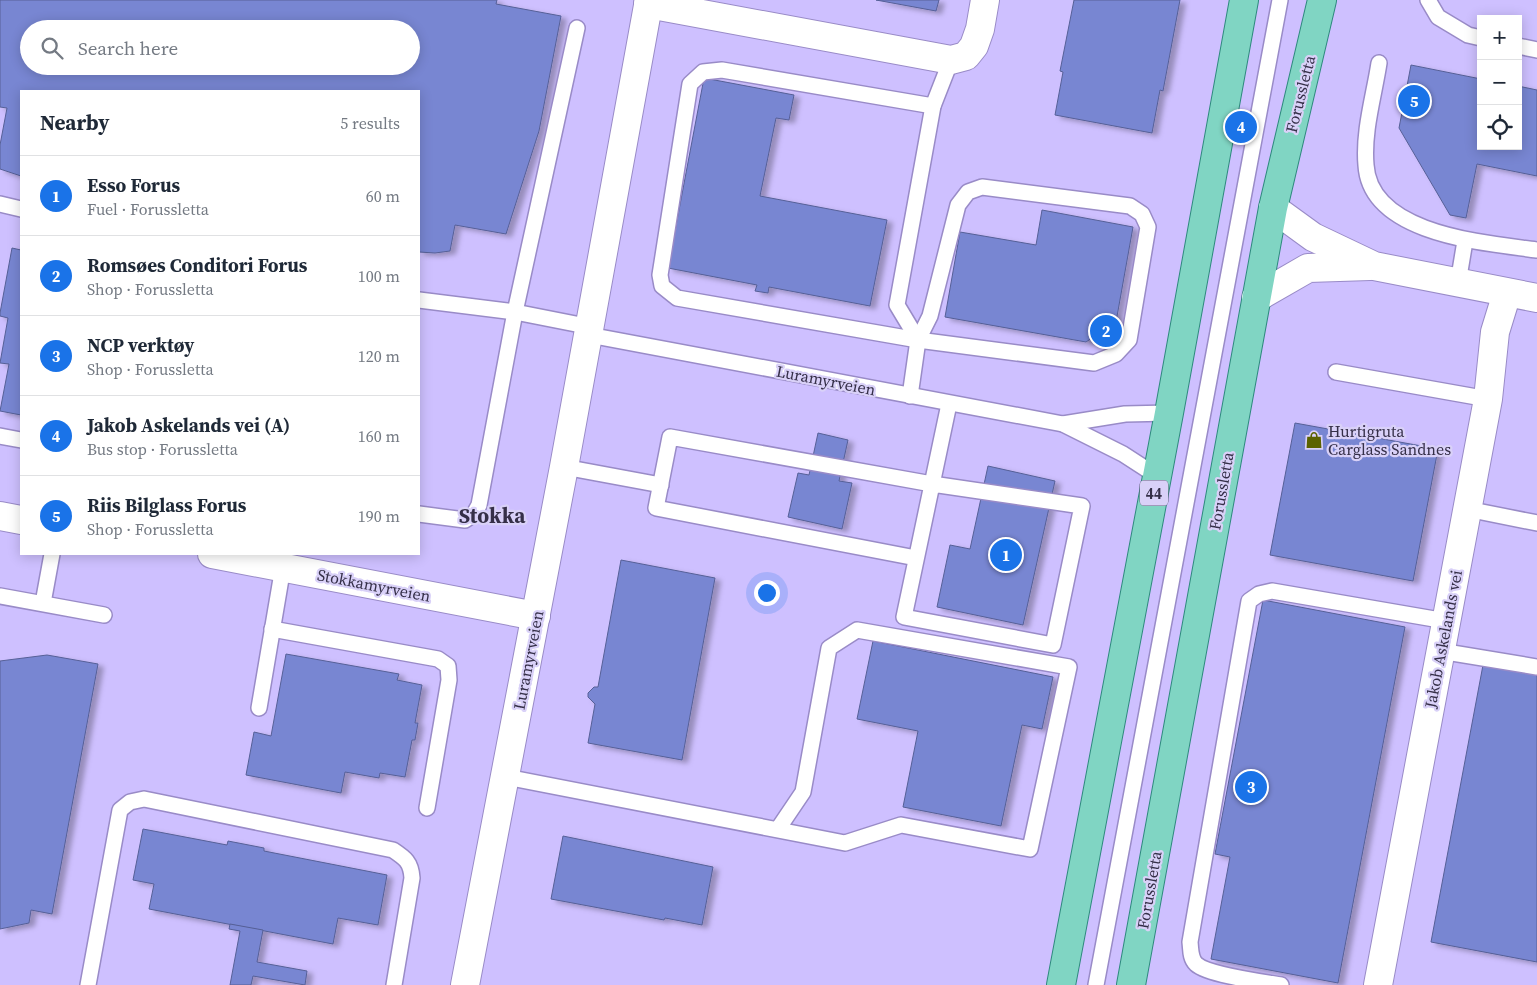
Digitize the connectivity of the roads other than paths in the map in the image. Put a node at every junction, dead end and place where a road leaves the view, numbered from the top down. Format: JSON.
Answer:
{"nodes":[{"id":1,"x":985,"y":0,"type":"edge"},
{"id":2,"x":1244,"y":0,"type":"edge"},
{"id":3,"x":1280,"y":0,"type":"edge"},
{"id":4,"x":1322,"y":0,"type":"edge"},
{"id":5,"x":1428,"y":0,"type":"edge"},
{"id":6,"x":649,"y":2,"type":"edge"},
{"id":7,"x":577,"y":28,"type":"dead end"},
{"id":8,"x":1477,"y":37,"type":"edge"},
{"id":9,"x":1522,"y":47,"type":"edge"},
{"id":10,"x":1537,"y":50,"type":"edge"},
{"id":11,"x":951,"y":60,"type":"junction"},
{"id":12,"x":1379,"y":62,"type":"dead end"},
{"id":13,"x":933,"y":106,"type":"junction"},
{"id":14,"x":0,"y":204,"type":"edge"},
{"id":15,"x":1272,"y":208,"type":"junction"},
{"id":16,"x":20,"y":209,"type":"edge"},
{"id":17,"x":1465,"y":241,"type":"junction"},
{"id":18,"x":1537,"y":250,"type":"edge"},
{"id":19,"x":1374,"y":266,"type":"junction"},
{"id":20,"x":1458,"y":283,"type":"junction"},
{"id":21,"x":1507,"y":293,"type":"junction"},
{"id":22,"x":1256,"y":298,"type":"junction"},
{"id":23,"x":1537,"y":298,"type":"edge"},
{"id":24,"x":420,"y":300,"type":"edge"},
{"id":25,"x":514,"y":312,"type":"junction"},
{"id":26,"x":590,"y":331,"type":"junction"},
{"id":27,"x":918,"y":340,"type":"junction"},
{"id":28,"x":1336,"y":372,"type":"dead end"},
{"id":29,"x":910,"y":396,"type":"junction"},
{"id":30,"x":1488,"y":399,"type":"junction"},
{"id":31,"x":950,"y":404,"type":"junction"},
{"id":32,"x":1169,"y":413,"type":"junction"},
{"id":33,"x":1063,"y":424,"type":"junction"},
{"id":34,"x":0,"y":436,"type":"edge"},
{"id":35,"x":20,"y":440,"type":"edge"},
{"id":36,"x":564,"y":467,"type":"junction"},
{"id":37,"x":1157,"y":476,"type":"junction"},
{"id":38,"x":932,"y":484,"type":"junction"},
{"id":39,"x":661,"y":485,"type":"junction"},
{"id":40,"x":1467,"y":509,"type":"junction"},
{"id":41,"x":420,"y":514,"type":"edge"},
{"id":42,"x":0,"y":516,"type":"edge"},
{"id":43,"x":20,"y":520,"type":"edge"},
{"id":44,"x":1537,"y":523,"type":"edge"},
{"id":45,"x":52,"y":555,"type":"edge"},
{"id":46,"x":217,"y":555,"type":"edge"},
{"id":47,"x":916,"y":558,"type":"junction"},
{"id":48,"x":283,"y":567,"type":"junction"},
{"id":49,"x":0,"y":596,"type":"edge"},
{"id":50,"x":44,"y":604,"type":"junction"},
{"id":51,"x":104,"y":615,"type":"dead end"},
{"id":52,"x":536,"y":616,"type":"junction"},
{"id":53,"x":1446,"y":621,"type":"junction"},
{"id":54,"x":272,"y":629,"type":"junction"},
{"id":55,"x":1440,"y":651,"type":"junction"},
{"id":56,"x":1537,"y":667,"type":"edge"},
{"id":57,"x":259,"y":708,"type":"dead end"},
{"id":58,"x":506,"y":777,"type":"junction"},
{"id":59,"x":427,"y":808,"type":"dead end"},
{"id":60,"x":778,"y":829,"type":"junction"},
{"id":61,"x":1382,"y":984,"type":"edge"},
{"id":62,"x":88,"y":985,"type":"edge"},
{"id":63,"x":394,"y":985,"type":"edge"},
{"id":64,"x":465,"y":985,"type":"edge"},
{"id":65,"x":1061,"y":985,"type":"edge"},
{"id":66,"x":1096,"y":985,"type":"edge"},
{"id":67,"x":1132,"y":985,"type":"edge"},
{"id":68,"x":1281,"y":985,"type":"edge"}],
"edges":[{"from":1,"to":11,"type":"street"},
{"from":2,"to":32,"type":"main road","number":"44"},
{"from":3,"to":66,"type":"lane"},
{"from":4,"to":15,"type":"main road","name":"Forussletta"},
{"from":5,"to":8,"type":"lane"},
{"from":6,"to":11,"type":"street","name":"Luramyrveien"},
{"from":6,"to":26,"type":"street","name":"Luramyrveien"},
{"from":7,"to":25,"type":"lane"},
{"from":9,"to":10,"type":"lane"},
{"from":11,"to":13,"type":"lane"},
{"from":12,"to":17,"type":"lane"},
{"from":13,"to":27,"type":"lane"},
{"from":13,"to":27,"type":"lane"},
{"from":14,"to":16,"type":"lane"},
{"from":15,"to":19,"type":"street"},
{"from":15,"to":22,"type":"main road","name":"Forussletta"},
{"from":17,"to":18,"type":"lane"},
{"from":17,"to":20,"type":"lane"},
{"from":19,"to":20,"type":"street"},
{"from":19,"to":22,"type":"street"},
{"from":20,"to":21,"type":"street"},
{"from":21,"to":23,"type":"street"},
{"from":21,"to":30,"type":"street","name":"Jakob Askelands vei"},
{"from":22,"to":67,"type":"main road","name":"Forussletta"},
{"from":24,"to":25,"type":"lane"},
{"from":25,"to":26,"type":"lane"},
{"from":25,"to":41,"type":"lane"},
{"from":26,"to":29,"type":"lane","name":"Luramyrveien"},
{"from":26,"to":36,"type":"street","name":"Luramyrveien"},
{"from":27,"to":27,"type":"lane"},
{"from":27,"to":29,"type":"lane"},
{"from":28,"to":30,"type":"lane"},
{"from":29,"to":31,"type":"lane","name":"Luramyrveien"},
{"from":30,"to":40,"type":"street","name":"Jakob Askelands vei"},
{"from":31,"to":33,"type":"lane","name":"Luramyrveien"},
{"from":31,"to":38,"type":"lane"},
{"from":32,"to":33,"type":"lane","name":"Luramyrveien"},
{"from":32,"to":37,"type":"main road","number":"44"},
{"from":33,"to":37,"type":"lane","name":"Luramyrveien"},
{"from":34,"to":35,"type":"lane"},
{"from":36,"to":39,"type":"lane"},
{"from":36,"to":52,"type":"street","name":"Luramyrveien"},
{"from":37,"to":65,"type":"main road","number":"44"},
{"from":38,"to":39,"type":"lane"},
{"from":38,"to":47,"type":"lane"},
{"from":38,"to":47,"type":"lane"},
{"from":39,"to":47,"type":"lane"},
{"from":40,"to":44,"type":"lane"},
{"from":40,"to":53,"type":"street","name":"Jakob Askelands vei"},
{"from":42,"to":43,"type":"street"},
{"from":45,"to":50,"type":"lane"},
{"from":46,"to":48,"type":"street","name":"Stokkamyrveien"},
{"from":48,"to":52,"type":"street","name":"Stokkamyrveien"},
{"from":48,"to":54,"type":"lane"},
{"from":49,"to":50,"type":"lane"},
{"from":50,"to":51,"type":"lane"},
{"from":52,"to":58,"type":"street","name":"Luramyrveien"},
{"from":53,"to":55,"type":"street","name":"Jakob Askelands vei"},
{"from":53,"to":68,"type":"lane"},
{"from":54,"to":57,"type":"lane"},
{"from":54,"to":59,"type":"lane"},
{"from":55,"to":56,"type":"lane"},
{"from":55,"to":61,"type":"street","name":"Jakob Askelands vei"},
{"from":58,"to":60,"type":"lane"},
{"from":58,"to":64,"type":"street","name":"Luramyrveien"},
{"from":60,"to":60,"type":"lane"},
{"from":62,"to":63,"type":"lane"}]}
